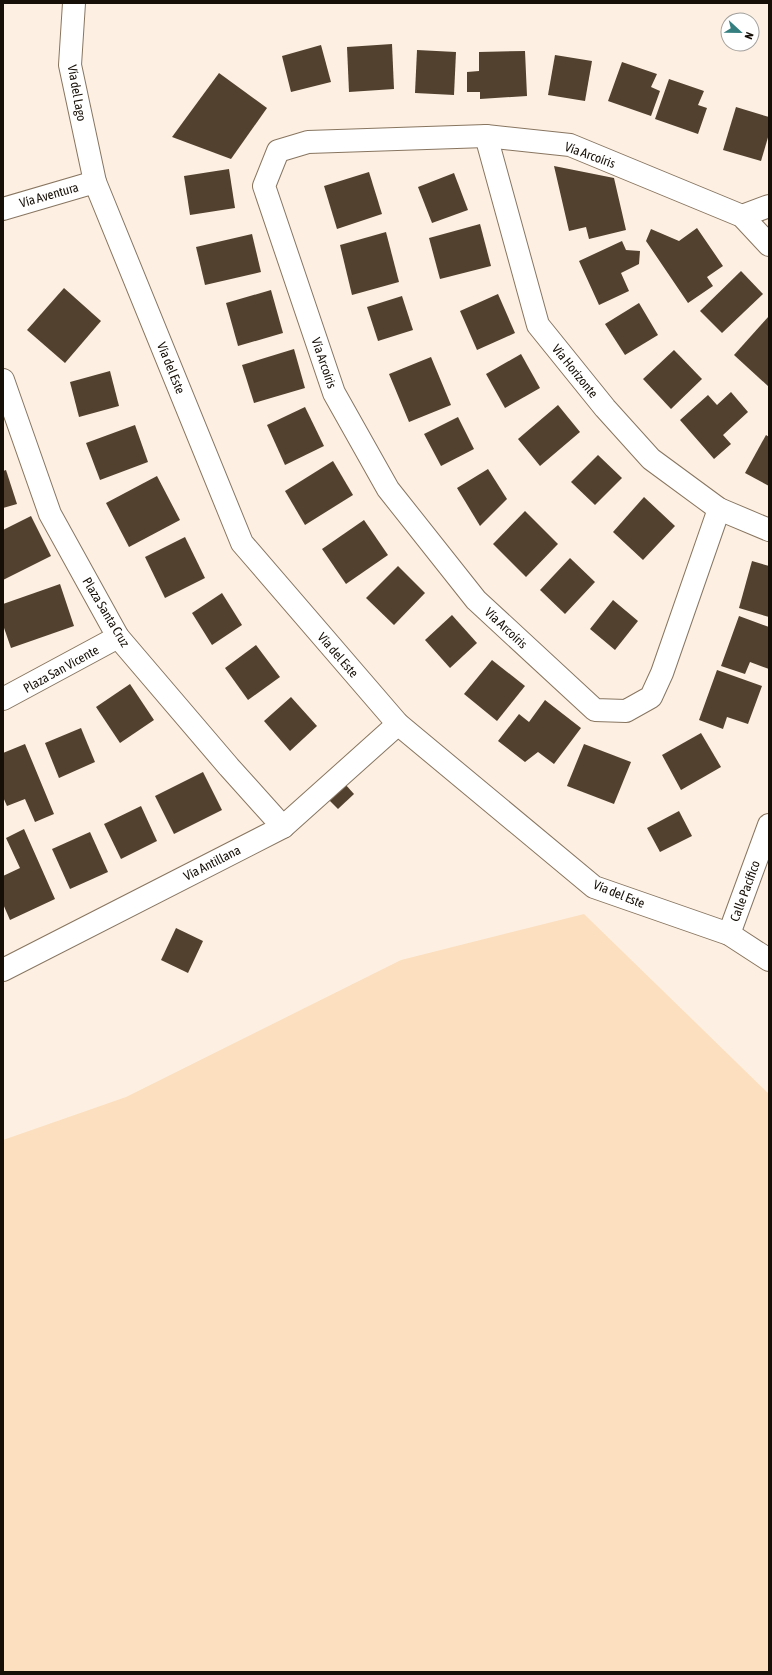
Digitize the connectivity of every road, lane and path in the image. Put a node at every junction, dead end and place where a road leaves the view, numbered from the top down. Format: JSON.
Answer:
{"nodes":[{"id":1,"x":74,"y":3,"type":"edge"},
{"id":2,"x":486,"y":136,"type":"junction"},
{"id":3,"x":95,"y":182,"type":"junction"},
{"id":4,"x":769,"y":206,"type":"edge"},
{"id":5,"x":3,"y":209,"type":"edge"},
{"id":6,"x":742,"y":216,"type":"junction"},
{"id":7,"x":769,"y":245,"type":"edge"},
{"id":8,"x":3,"y":380,"type":"edge"},
{"id":9,"x":719,"y":508,"type":"junction"},
{"id":10,"x":769,"y":530,"type":"edge"},
{"id":11,"x":118,"y":637,"type":"junction"},
{"id":12,"x":3,"y":699,"type":"edge"},
{"id":13,"x":398,"y":724,"type":"junction"},
{"id":14,"x":769,"y":825,"type":"edge"},
{"id":15,"x":283,"y":827,"type":"junction"},
{"id":16,"x":729,"y":934,"type":"junction"},
{"id":17,"x":769,"y":960,"type":"edge"},
{"id":18,"x":3,"y":970,"type":"edge"}],
"edges":[{"from":1,"to":3,"type":"street","name":"Vía del Lago"},
{"from":2,"to":6,"type":"street","name":"Vía Arcoíris"},
{"from":2,"to":9,"type":"street","name":"Vía Horizonte"},
{"from":2,"to":9,"type":"street","name":"Vía Arcoíris"},
{"from":3,"to":5,"type":"street","name":"Vía Aventura"},
{"from":3,"to":13,"type":"street","name":"Vía del Este"},
{"from":4,"to":6,"type":"street"},
{"from":6,"to":7,"type":"street","name":"Vía Arcoíris"},
{"from":8,"to":11,"type":"street","name":"Plaza Santa Cruz"},
{"from":9,"to":10,"type":"street","name":"Vía Horizonte"},
{"from":11,"to":12,"type":"street","name":"Plaza San Vicente"},
{"from":11,"to":15,"type":"street","name":"Plaza Santa Cruz"},
{"from":13,"to":15,"type":"street","name":"Vía Antillana"},
{"from":13,"to":16,"type":"street","name":"Vía del Este"},
{"from":14,"to":16,"type":"street","name":"Calle Pacífico"},
{"from":15,"to":18,"type":"street","name":"Vía Antillana"},
{"from":16,"to":17,"type":"street","name":"Vía del Este"}]}
